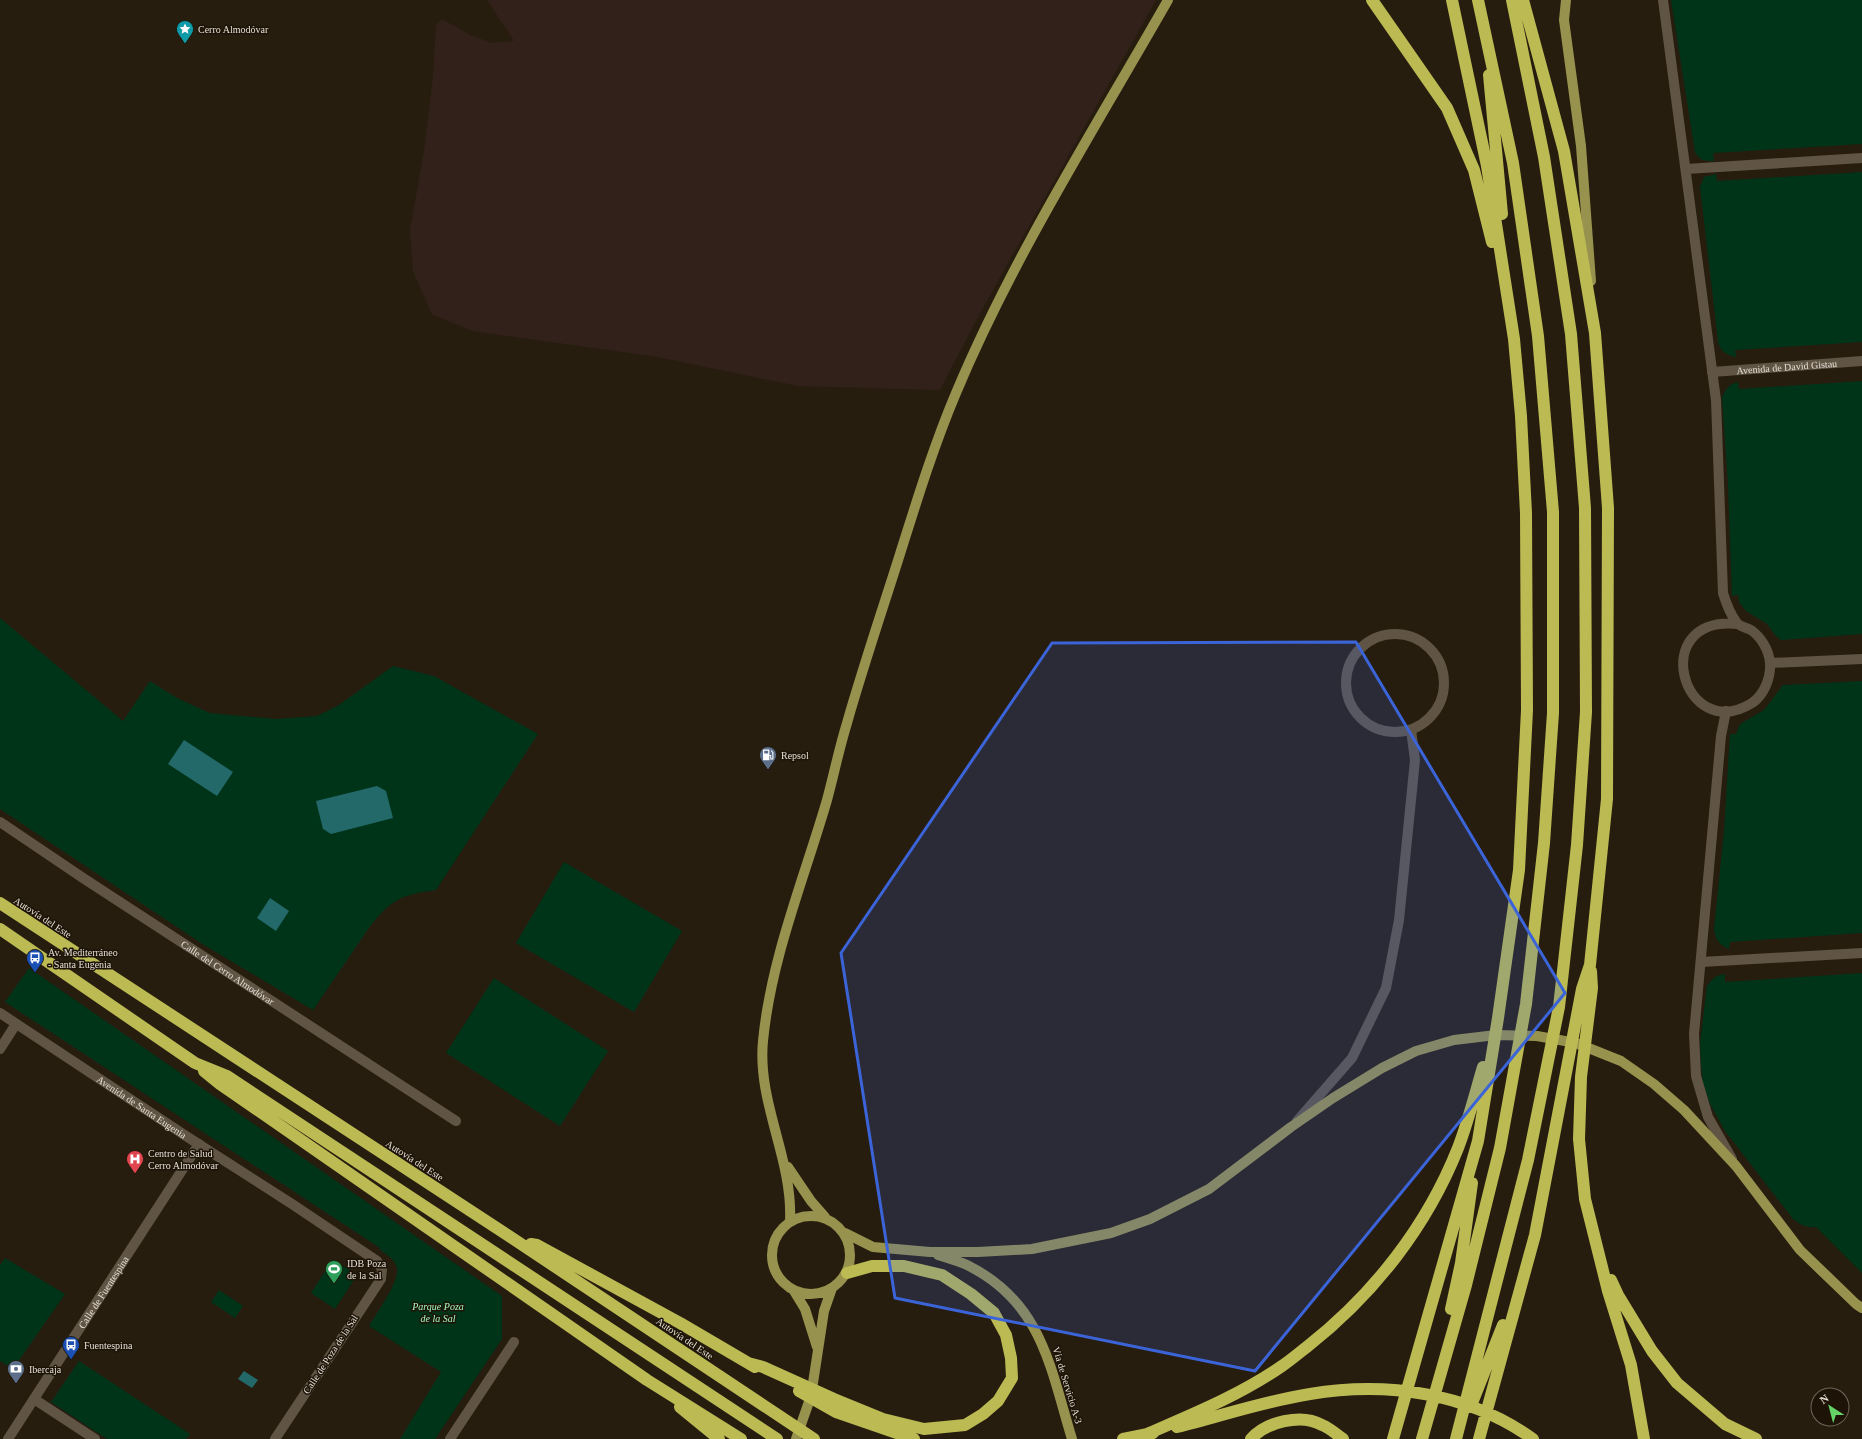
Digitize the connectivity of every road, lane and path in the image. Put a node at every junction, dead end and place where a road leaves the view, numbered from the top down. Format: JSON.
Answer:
{"nodes":[{"id":1,"x":1168,"y":0,"type":"edge"},
{"id":2,"x":1372,"y":0,"type":"edge"},
{"id":3,"x":1452,"y":0,"type":"edge"},
{"id":4,"x":1478,"y":0,"type":"edge"},
{"id":5,"x":1512,"y":0,"type":"edge"},
{"id":6,"x":1523,"y":0,"type":"edge"},
{"id":7,"x":1566,"y":0,"type":"edge"},
{"id":8,"x":1663,"y":0,"type":"edge"},
{"id":9,"x":1485,"y":32,"type":"junction"},
{"id":10,"x":1862,"y":158,"type":"edge"},
{"id":11,"x":1686,"y":170,"type":"junction"},
{"id":12,"x":1507,"y":288,"type":"junction"},
{"id":13,"x":1595,"y":332,"type":"junction"},
{"id":14,"x":1862,"y":361,"type":"edge"},
{"id":15,"x":1712,"y":372,"type":"junction"},
{"id":16,"x":1521,"y":416,"type":"junction"},
{"id":17,"x":1738,"y":624,"type":"junction"},
{"id":18,"x":1862,"y":659,"type":"edge"},
{"id":19,"x":1770,"y":663,"type":"junction"},
{"id":20,"x":1726,"y":711,"type":"junction"},
{"id":21,"x":1411,"y":730,"type":"junction"},
{"id":22,"x":0,"y":822,"type":"edge"},
{"id":23,"x":0,"y":903,"type":"edge"},
{"id":24,"x":0,"y":929,"type":"edge"},
{"id":25,"x":1862,"y":953,"type":"edge"},
{"id":26,"x":1701,"y":962,"type":"junction"},
{"id":27,"x":1590,"y":965,"type":"junction"},
{"id":28,"x":0,"y":1014,"type":"edge"},
{"id":29,"x":1498,"y":1018,"type":"junction"},
{"id":30,"x":16,"y":1024,"type":"junction"},
{"id":31,"x":0,"y":1049,"type":"edge"},
{"id":32,"x":195,"y":1063,"type":"junction"},
{"id":33,"x":456,"y":1121,"type":"dead end"},
{"id":34,"x":1291,"y":1127,"type":"junction"},
{"id":35,"x":1478,"y":1140,"type":"junction"},
{"id":36,"x":199,"y":1144,"type":"junction"},
{"id":37,"x":783,"y":1158,"type":"junction"},
{"id":38,"x":1736,"y":1166,"type":"junction"},
{"id":39,"x":825,"y":1217,"type":"junction"},
{"id":40,"x":790,"y":1221,"type":"junction"},
{"id":41,"x":845,"y":1233,"type":"junction"},
{"id":42,"x":1535,"y":1235,"type":"junction"},
{"id":43,"x":512,"y":1238,"type":"junction"},
{"id":44,"x":930,"y":1252,"type":"junction"},
{"id":45,"x":1600,"y":1254,"type":"junction"},
{"id":46,"x":382,"y":1269,"type":"joint"},
{"id":47,"x":847,"y":1273,"type":"junction"},
{"id":48,"x":832,"y":1288,"type":"junction"},
{"id":49,"x":794,"y":1290,"type":"junction"},
{"id":50,"x":1862,"y":1308,"type":"edge"},
{"id":51,"x":514,"y":1342,"type":"dead end"},
{"id":52,"x":818,"y":1349,"type":"junction"},
{"id":53,"x":748,"y":1363,"type":"junction"},
{"id":54,"x":647,"y":1380,"type":"junction"},
{"id":55,"x":34,"y":1399,"type":"junction"},
{"id":56,"x":1424,"y":1433,"type":"edge"},
{"id":57,"x":1147,"y":1434,"type":"junction"},
{"id":58,"x":1529,"y":1436,"type":"edge"},
{"id":59,"x":8,"y":1439,"type":"edge"},
{"id":60,"x":95,"y":1439,"type":"edge"},
{"id":61,"x":275,"y":1439,"type":"edge"},
{"id":62,"x":450,"y":1439,"type":"edge"},
{"id":63,"x":719,"y":1439,"type":"edge"},
{"id":64,"x":741,"y":1439,"type":"edge"},
{"id":65,"x":777,"y":1439,"type":"edge"},
{"id":66,"x":796,"y":1439,"type":"edge"},
{"id":67,"x":814,"y":1439,"type":"edge"},
{"id":68,"x":914,"y":1439,"type":"edge"},
{"id":69,"x":1072,"y":1439,"type":"edge"},
{"id":70,"x":1123,"y":1439,"type":"edge"},
{"id":71,"x":1251,"y":1439,"type":"edge"},
{"id":72,"x":1343,"y":1439,"type":"edge"},
{"id":73,"x":1393,"y":1439,"type":"edge"},
{"id":74,"x":1456,"y":1439,"type":"edge"},
{"id":75,"x":1479,"y":1439,"type":"edge"},
{"id":76,"x":1644,"y":1439,"type":"edge"},
{"id":77,"x":1756,"y":1439,"type":"edge"}],
"edges":[{"from":1,"to":37,"type":"main road"},
{"from":2,"to":16,"type":"highway"},
{"from":3,"to":12,"type":"highway"},
{"from":4,"to":9,"type":"highway"},
{"from":5,"to":74,"type":"highway"},
{"from":6,"to":13,"type":"highway"},
{"from":7,"to":13,"type":"main road"},
{"from":8,"to":11,"type":"street"},
{"from":9,"to":12,"type":"highway"},
{"from":9,"to":56,"type":"highway"},
{"from":10,"to":11,"type":"street"},
{"from":11,"to":15,"type":"street"},
{"from":12,"to":16,"type":"highway"},
{"from":13,"to":27,"type":"highway"},
{"from":14,"to":15,"type":"street","name":"Avenida de David Gistau"},
{"from":15,"to":17,"type":"street"},
{"from":16,"to":29,"type":"highway"},
{"from":17,"to":19,"type":"street"},
{"from":17,"to":20,"type":"street"},
{"from":18,"to":19,"type":"street"},
{"from":19,"to":20,"type":"street"},
{"from":20,"to":26,"type":"street"},
{"from":21,"to":21,"type":"street"},
{"from":21,"to":34,"type":"street"},
{"from":22,"to":33,"type":"street","name":"Calle del Cerro Almodóvar"},
{"from":23,"to":43,"type":"highway","name":"Autovía del Este"},
{"from":24,"to":32,"type":"highway"},
{"from":25,"to":26,"type":"street"},
{"from":26,"to":38,"type":"street"},
{"from":27,"to":42,"type":"highway"},
{"from":27,"to":45,"type":"highway"},
{"from":28,"to":30,"type":"street","name":"Avenida de Santa Eugenia"},
{"from":29,"to":35,"type":"highway"},
{"from":29,"to":57,"type":"highway"},
{"from":30,"to":31,"type":"street"},
{"from":30,"to":36,"type":"street","name":"Avenida de Santa Eugenia"},
{"from":32,"to":54,"type":"highway"},
{"from":32,"to":65,"type":"highway"},
{"from":34,"to":38,"type":"main road"},
{"from":34,"to":44,"type":"main road"},
{"from":35,"to":56,"type":"highway"},
{"from":35,"to":73,"type":"highway"},
{"from":36,"to":46,"type":"street","name":"Avenida de Santa Eugenia"},
{"from":36,"to":55,"type":"street","name":"Calle de Fuentespina"},
{"from":37,"to":39,"type":"main road"},
{"from":37,"to":40,"type":"main road"},
{"from":38,"to":50,"type":"main road"},
{"from":39,"to":40,"type":"main road"},
{"from":39,"to":41,"type":"main road"},
{"from":40,"to":49,"type":"main road"},
{"from":41,"to":44,"type":"main road"},
{"from":41,"to":47,"type":"main road"},
{"from":42,"to":74,"type":"highway"},
{"from":42,"to":75,"type":"highway"},
{"from":43,"to":53,"type":"highway"},
{"from":43,"to":67,"type":"highway","name":"Autovía del Este"},
{"from":44,"to":69,"type":"main road","name":"Vía de Servicio A-3"},
{"from":45,"to":76,"type":"highway"},
{"from":45,"to":77,"type":"highway"},
{"from":46,"to":61,"type":"street","name":"Calle de Poza de la Sal"},
{"from":47,"to":48,"type":"main road"},
{"from":47,"to":53,"type":"highway"},
{"from":48,"to":49,"type":"main road"},
{"from":48,"to":52,"type":"main road"},
{"from":49,"to":52,"type":"main road"},
{"from":51,"to":62,"type":"street"},
{"from":52,"to":66,"type":"main road"},
{"from":53,"to":68,"type":"highway"},
{"from":54,"to":63,"type":"highway"},
{"from":54,"to":64,"type":"highway"},
{"from":55,"to":59,"type":"street","name":"Calle de Fuentespina"},
{"from":55,"to":60,"type":"street"},
{"from":57,"to":58,"type":"highway"},
{"from":57,"to":70,"type":"highway"},
{"from":71,"to":72,"type":"highway"}]}
